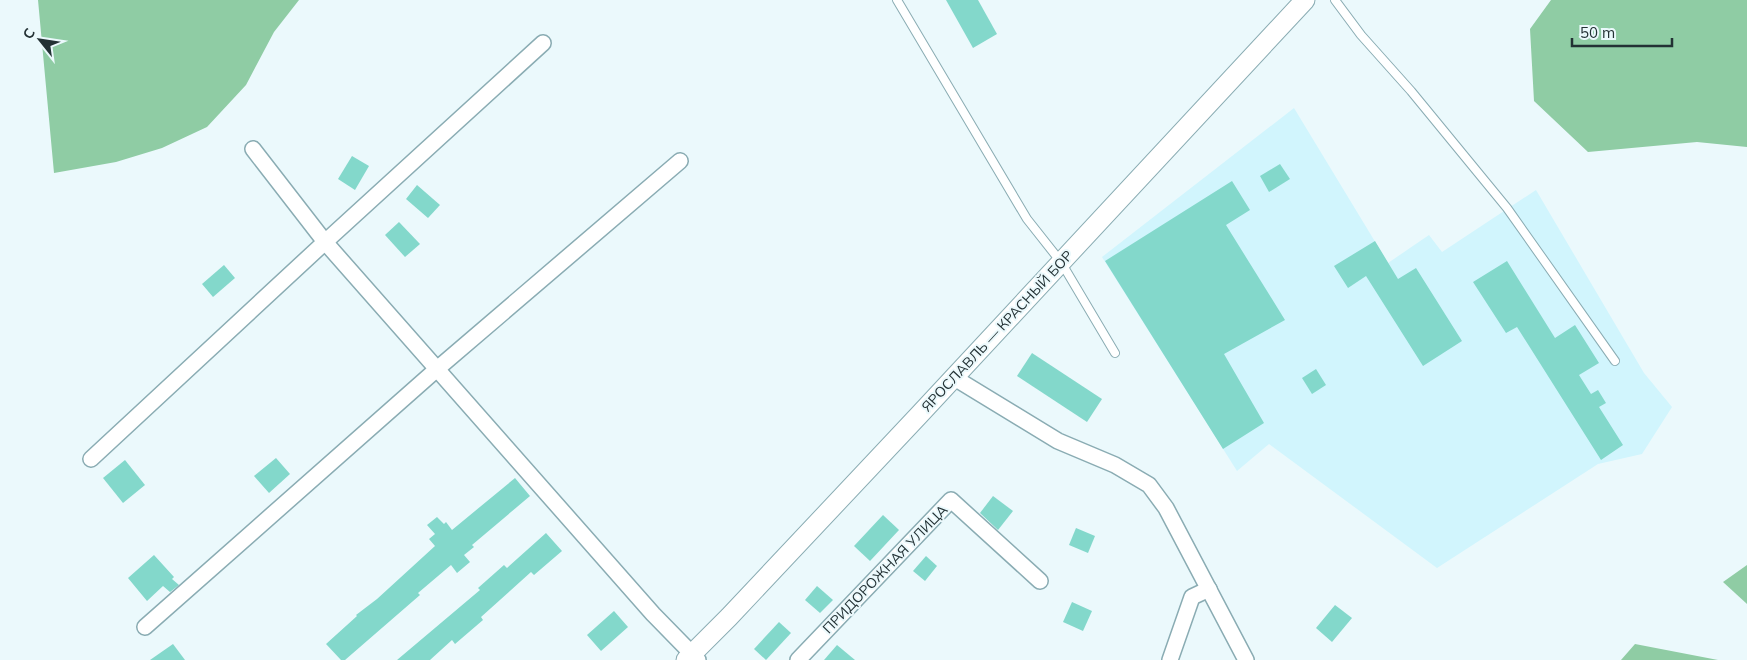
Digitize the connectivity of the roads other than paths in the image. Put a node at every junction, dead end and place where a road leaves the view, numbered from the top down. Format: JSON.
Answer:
{"nodes":[{"id":1,"x":897,"y":0,"type":"edge"},
{"id":2,"x":1305,"y":0,"type":"edge"},
{"id":3,"x":1335,"y":0,"type":"edge"},
{"id":4,"x":543,"y":43,"type":"dead end"},
{"id":5,"x":253,"y":149,"type":"dead end"},
{"id":6,"x":680,"y":161,"type":"dead end"},
{"id":7,"x":325,"y":242,"type":"junction"},
{"id":8,"x":1062,"y":262,"type":"junction"},
{"id":9,"x":1115,"y":353,"type":"dead end"},
{"id":10,"x":1615,"y":361,"type":"dead end"},
{"id":11,"x":437,"y":369,"type":"junction"},
{"id":12,"x":953,"y":377,"type":"junction"},
{"id":13,"x":91,"y":459,"type":"dead end"},
{"id":14,"x":1040,"y":581,"type":"dead end"},
{"id":15,"x":1209,"y":589,"type":"junction"},
{"id":16,"x":145,"y":627,"type":"dead end"},
{"id":17,"x":692,"y":658,"type":"edge"},
{"id":18,"x":798,"y":660,"type":"edge"},
{"id":19,"x":1170,"y":660,"type":"edge"},
{"id":20,"x":1246,"y":660,"type":"edge"}],
"edges":[{"from":1,"to":8,"type":"lane"},
{"from":2,"to":8,"type":"street","name":"ЯРОСЛАВЛЬ — КРАСНЫЙ БОР"},
{"from":3,"to":10,"type":"lane"},
{"from":4,"to":7,"type":"street"},
{"from":5,"to":7,"type":"street"},
{"from":6,"to":11,"type":"street"},
{"from":7,"to":11,"type":"street"},
{"from":7,"to":13,"type":"street"},
{"from":8,"to":9,"type":"lane"},
{"from":8,"to":12,"type":"street","name":"ЯРОСЛАВЛЬ — КРАСНЫЙ БОР"},
{"from":11,"to":16,"type":"street"},
{"from":11,"to":17,"type":"street"},
{"from":12,"to":15,"type":"street"},
{"from":12,"to":17,"type":"street","name":"ЯРОСЛАВЛЬ — КРАСНЫЙ БОР"},
{"from":14,"to":18,"type":"street","name":"ПРИДОРОЖНАЯ УЛИЦА"},
{"from":15,"to":19,"type":"street"},
{"from":15,"to":20,"type":"street"}]}
